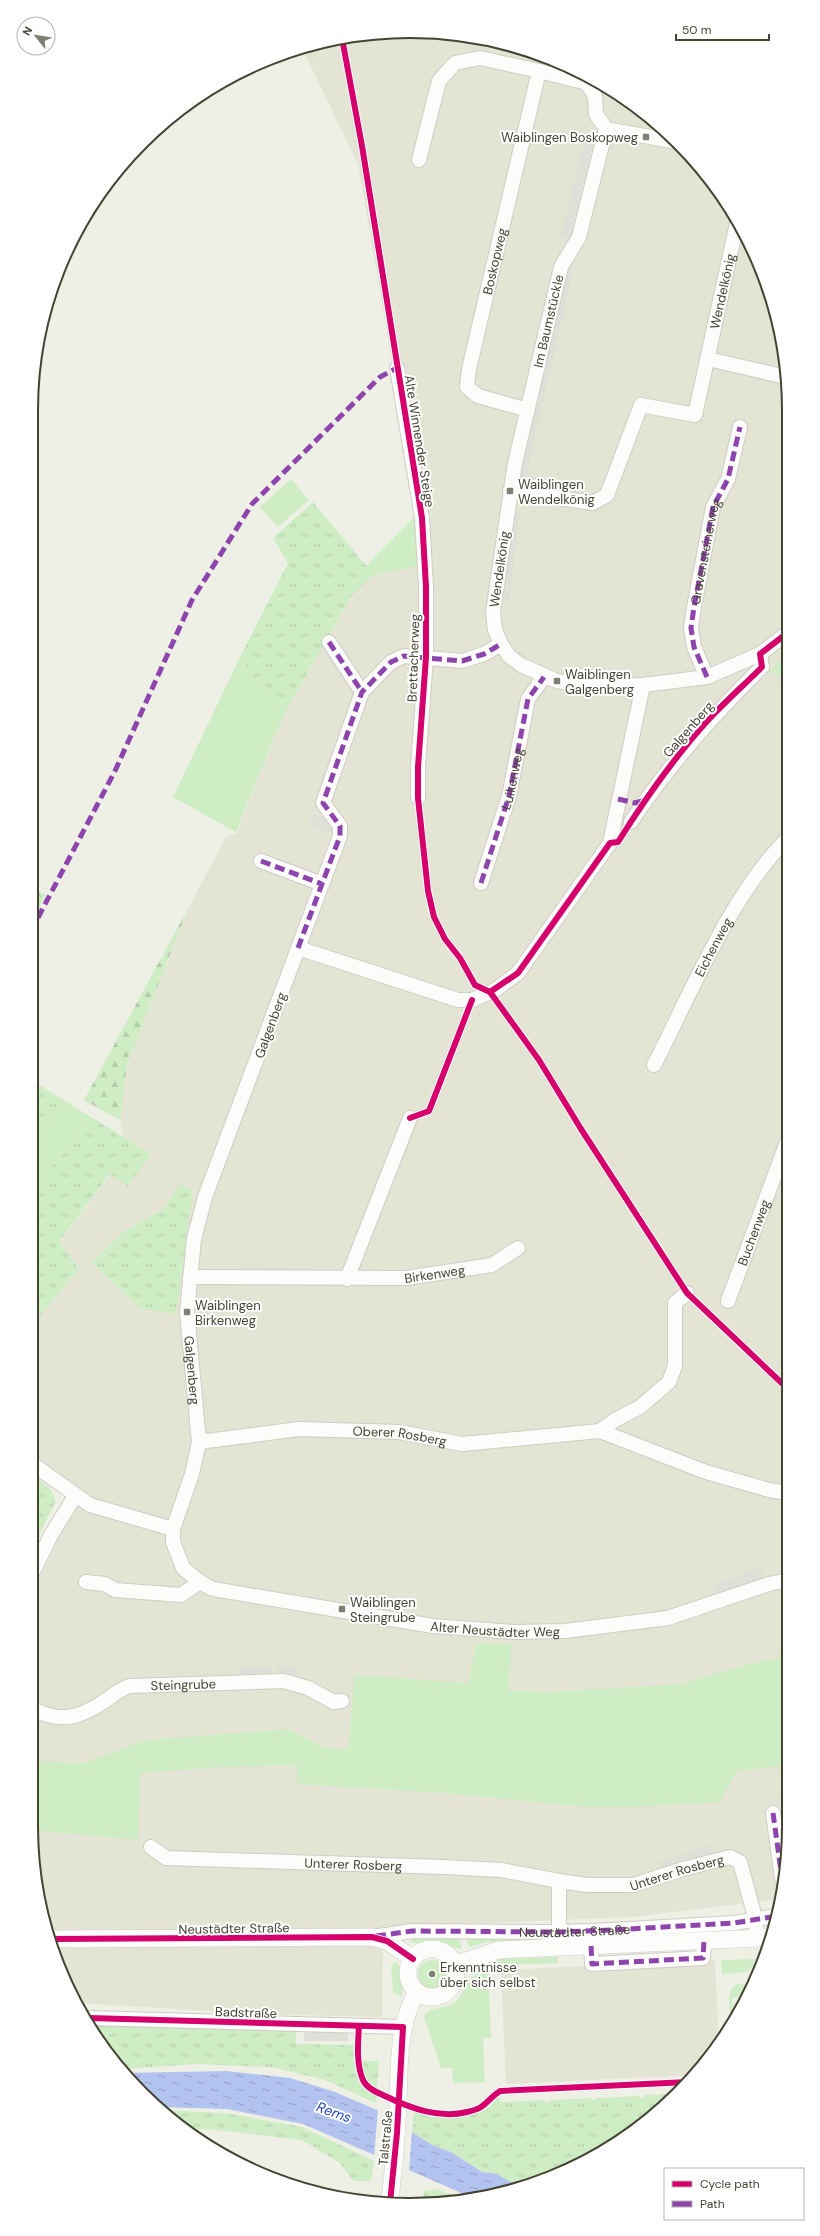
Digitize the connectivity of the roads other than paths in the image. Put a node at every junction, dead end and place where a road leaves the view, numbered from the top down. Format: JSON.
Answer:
{"nodes":[{"id":1,"x":540,"y":71,"type":"junction"},
{"id":2,"x":584,"y":81,"type":"edge"},
{"id":3,"x":588,"y":83,"type":"edge"},
{"id":4,"x":606,"y":129,"type":"junction"},
{"id":5,"x":667,"y":141,"type":"edge"},
{"id":6,"x":419,"y":160,"type":"dead end"},
{"id":7,"x":735,"y":230,"type":"edge"},
{"id":8,"x":708,"y":359,"type":"junction"},
{"id":9,"x":397,"y":368,"type":"dead end"},
{"id":10,"x":780,"y":376,"type":"edge"},
{"id":11,"x":528,"y":410,"type":"junction"},
{"id":12,"x":740,"y":427,"type":"dead end"},
{"id":13,"x":510,"y":490,"type":"junction"},
{"id":14,"x":422,"y":518,"type":"joint"},
{"id":15,"x":782,"y":637,"type":"edge"},
{"id":16,"x":329,"y":642,"type":"dead end"},
{"id":17,"x":501,"y":644,"type":"junction"},
{"id":18,"x":760,"y":654,"type":"junction"},
{"id":19,"x":426,"y":657,"type":"junction"},
{"id":20,"x":707,"y":676,"type":"junction"},
{"id":21,"x":544,"y":677,"type":"junction"},
{"id":22,"x":643,"y":685,"type":"junction"},
{"id":23,"x":362,"y":692,"type":"junction"},
{"id":24,"x":418,"y":798,"type":"dead end"},
{"id":25,"x":618,"y":799,"type":"junction"},
{"id":26,"x":645,"y":800,"type":"junction"},
{"id":27,"x":631,"y":822,"type":"dead end"},
{"id":28,"x":782,"y":843,"type":"edge"},
{"id":29,"x":261,"y":861,"type":"dead end"},
{"id":30,"x":481,"y":883,"type":"dead end"},
{"id":31,"x":322,"y":884,"type":"junction"},
{"id":32,"x":298,"y":948,"type":"junction"},
{"id":33,"x":654,"y":1065,"type":"dead end"},
{"id":34,"x":410,"y":1118,"type":"dead end"},
{"id":35,"x":782,"y":1158,"type":"edge"},
{"id":36,"x":518,"y":1248,"type":"dead end"},
{"id":37,"x":190,"y":1277,"type":"junction"},
{"id":38,"x":346,"y":1279,"type":"junction"},
{"id":39,"x":687,"y":1293,"type":"dead end"},
{"id":40,"x":728,"y":1301,"type":"dead end"},
{"id":41,"x":600,"y":1431,"type":"junction"},
{"id":42,"x":198,"y":1442,"type":"junction"},
{"id":43,"x":38,"y":1468,"type":"edge"},
{"id":44,"x":782,"y":1491,"type":"edge"},
{"id":45,"x":75,"y":1496,"type":"junction"},
{"id":46,"x":173,"y":1529,"type":"junction"},
{"id":47,"x":38,"y":1561,"type":"edge"},
{"id":48,"x":782,"y":1581,"type":"edge"},
{"id":49,"x":86,"y":1582,"type":"dead end"},
{"id":50,"x":200,"y":1582,"type":"junction"},
{"id":51,"x":342,"y":1702,"type":"dead end"},
{"id":52,"x":38,"y":1711,"type":"edge"},
{"id":53,"x":773,"y":1813,"type":"dead end"},
{"id":54,"x":151,"y":1847,"type":"dead end"},
{"id":55,"x":780,"y":1863,"type":"edge"},
{"id":56,"x":559,"y":1881,"type":"junction"},
{"id":57,"x":754,"y":1915,"type":"junction"},
{"id":58,"x":771,"y":1916,"type":"edge"},
{"id":59,"x":372,"y":1937,"type":"junction"},
{"id":60,"x":764,"y":1937,"type":"edge"},
{"id":61,"x":56,"y":1939,"type":"edge"},
{"id":62,"x":559,"y":1940,"type":"junction"},
{"id":63,"x":413,"y":1959,"type":"junction"},
{"id":64,"x":454,"y":1965,"type":"junction"},
{"id":65,"x":417,"y":1992,"type":"junction"},
{"id":66,"x":92,"y":2018,"type":"edge"},
{"id":67,"x":403,"y":2027,"type":"junction"},
{"id":68,"x":390,"y":2197,"type":"edge"}],
"edges":[{"from":1,"to":2,"type":"street"},
{"from":1,"to":6,"type":"street"},
{"from":1,"to":11,"type":"street","name":"Boskopweg"},
{"from":3,"to":4,"type":"street"},
{"from":4,"to":5,"type":"street"},
{"from":4,"to":11,"type":"street","name":"Im Baumstückle"},
{"from":7,"to":8,"type":"street","name":"Wendelkönig"},
{"from":8,"to":10,"type":"street"},
{"from":8,"to":13,"type":"street","name":"Wendelkönig"},
{"from":9,"to":14,"type":"street","name":"Alte Winnender Steige"},
{"from":11,"to":13,"type":"street","name":"Im Baumstückle"},
{"from":12,"to":20,"type":"street","name":"Gravensteinerweg"},
{"from":13,"to":17,"type":"street","name":"Wendelkönig"},
{"from":14,"to":19,"type":"street","name":"Brettacherweg"},
{"from":15,"to":18,"type":"street","name":"Wendelkönig"},
{"from":16,"to":23,"type":"street"},
{"from":17,"to":19,"type":"street","name":"Brettacherweg"},
{"from":17,"to":21,"type":"street","name":"Wendelkönig"},
{"from":18,"to":20,"type":"street","name":"Wendelkönig"},
{"from":18,"to":26,"type":"street","name":"Galgenberg"},
{"from":19,"to":23,"type":"street","name":"Brettacherweg"},
{"from":19,"to":24,"type":"street","name":"Brettacherweg"},
{"from":20,"to":22,"type":"street","name":"Wendelkönig"},
{"from":21,"to":22,"type":"street","name":"Wendelkönig"},
{"from":21,"to":30,"type":"street","name":"Luikenweg"},
{"from":22,"to":25,"type":"street"},
{"from":23,"to":31,"type":"street","name":"Brettacherweg"},
{"from":25,"to":26,"type":"street"},
{"from":25,"to":32,"type":"street"},
{"from":26,"to":27,"type":"street","name":"Galgenberg"},
{"from":28,"to":33,"type":"street","name":"Eichenweg"},
{"from":29,"to":31,"type":"street"},
{"from":31,"to":32,"type":"street","name":"Brettacherweg"},
{"from":32,"to":37,"type":"street","name":"Galgenberg"},
{"from":34,"to":38,"type":"street"},
{"from":35,"to":40,"type":"street","name":"Buchenweg"},
{"from":36,"to":38,"type":"street","name":"Birkenweg"},
{"from":37,"to":38,"type":"street","name":"Birkenweg"},
{"from":37,"to":42,"type":"street","name":"Galgenberg"},
{"from":39,"to":41,"type":"street"},
{"from":41,"to":42,"type":"street","name":"Oberer Rosberg"},
{"from":41,"to":44,"type":"street","name":"Oberer Rosberg"},
{"from":42,"to":46,"type":"street","name":"Galgenberg"},
{"from":43,"to":45,"type":"street"},
{"from":45,"to":46,"type":"street"},
{"from":45,"to":47,"type":"street"},
{"from":46,"to":50,"type":"street","name":"Alter Neustädter Weg"},
{"from":48,"to":50,"type":"street","name":"Alter Neustädter Weg"},
{"from":49,"to":50,"type":"street"},
{"from":51,"to":52,"type":"street","name":"Steingrube"},
{"from":53,"to":55,"type":"street"},
{"from":54,"to":56,"type":"street","name":"Unterer Rosberg"},
{"from":56,"to":57,"type":"street","name":"Unterer Rosberg"},
{"from":56,"to":62,"type":"street"},
{"from":57,"to":58,"type":"street","name":"Neustädter Straße"},
{"from":57,"to":60,"type":"street","name":"Unterer Rosberg"},
{"from":57,"to":62,"type":"street","name":"Neustädter Straße"},
{"from":59,"to":61,"type":"street","name":"Neustädter Straße"},
{"from":59,"to":62,"type":"street","name":"Neustädter Straße"},
{"from":59,"to":63,"type":"street","name":"Neustädter Straße"},
{"from":60,"to":62,"type":"street","name":"Neustädter Straße"},
{"from":62,"to":64,"type":"street","name":"Neustädter Straße"},
{"from":63,"to":64,"type":"street"},
{"from":63,"to":65,"type":"street"},
{"from":64,"to":65,"type":"street"},
{"from":65,"to":67,"type":"street","name":"Talstraße"},
{"from":66,"to":67,"type":"street","name":"Badstraße"},
{"from":67,"to":68,"type":"street","name":"Talstraße"}]}
